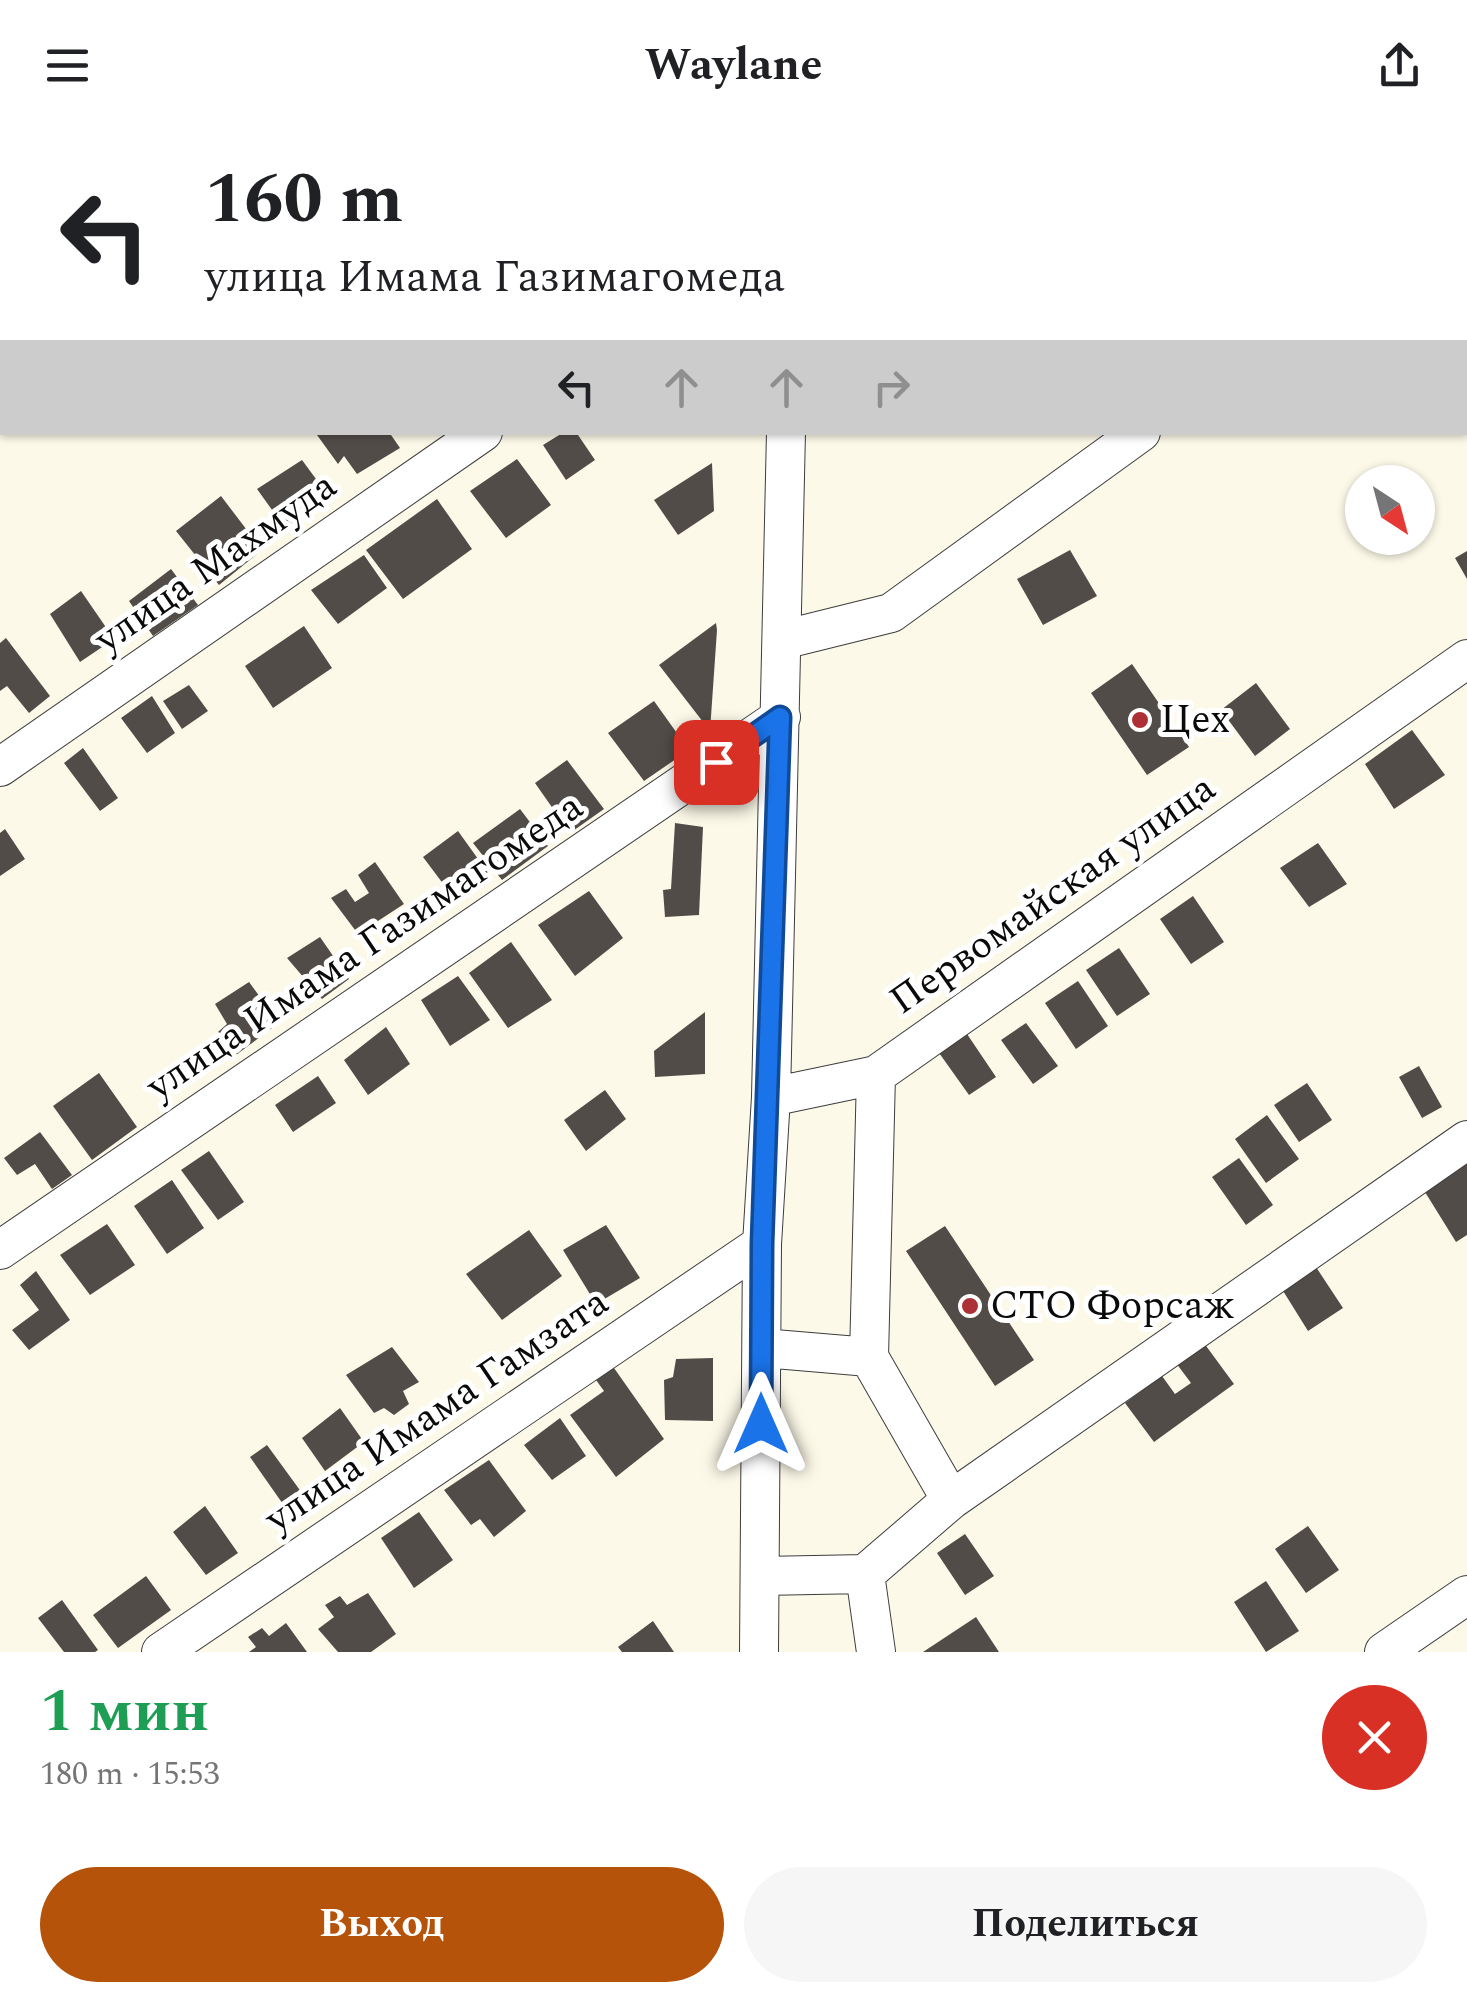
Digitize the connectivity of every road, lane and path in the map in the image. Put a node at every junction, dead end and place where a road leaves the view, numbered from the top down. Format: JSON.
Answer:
{"nodes":[{"id":1,"x":479,"y":435,"type":"edge"},
{"id":2,"x":786,"y":435,"type":"edge"},
{"id":3,"x":1137,"y":435,"type":"edge"},
{"id":4,"x":782,"y":640,"type":"junction"},
{"id":5,"x":1467,"y":658,"type":"edge"},
{"id":6,"x":780,"y":717,"type":"junction"},
{"id":7,"x":0,"y":767,"type":"edge"},
{"id":8,"x":876,"y":1075,"type":"junction"},
{"id":9,"x":771,"y":1097,"type":"junction"},
{"id":10,"x":1467,"y":1140,"type":"edge"},
{"id":11,"x":762,"y":1244,"type":"junction"},
{"id":12,"x":0,"y":1250,"type":"edge"},
{"id":13,"x":762,"y":1348,"type":"junction"},
{"id":14,"x":869,"y":1357,"type":"junction"},
{"id":15,"x":950,"y":1500,"type":"junction"},
{"id":16,"x":866,"y":1574,"type":"junction"},
{"id":17,"x":760,"y":1576,"type":"junction"},
{"id":18,"x":1467,"y":1594,"type":"edge"},
{"id":19,"x":162,"y":1652,"type":"edge"},
{"id":20,"x":759,"y":1652,"type":"edge"},
{"id":21,"x":876,"y":1652,"type":"edge"},
{"id":22,"x":1384,"y":1652,"type":"edge"}],
"edges":[{"from":1,"to":7,"type":"street","name":"улица Махмуда"},
{"from":2,"to":4,"type":"street"},
{"from":3,"to":4,"type":"street"},
{"from":4,"to":6,"type":"street"},
{"from":5,"to":8,"type":"street","name":"Первомайская улица"},
{"from":6,"to":9,"type":"street"},
{"from":6,"to":12,"type":"street","name":"улица Имама Газимагомеда"},
{"from":8,"to":9,"type":"street","name":"Первомайская улица"},
{"from":8,"to":14,"type":"street"},
{"from":9,"to":11,"type":"street"},
{"from":10,"to":15,"type":"street"},
{"from":11,"to":13,"type":"street"},
{"from":11,"to":19,"type":"street","name":"улица Имама Гамзата"},
{"from":13,"to":14,"type":"street"},
{"from":13,"to":17,"type":"street"},
{"from":14,"to":15,"type":"street"},
{"from":15,"to":16,"type":"street"},
{"from":16,"to":17,"type":"street"},
{"from":16,"to":21,"type":"street"},
{"from":17,"to":20,"type":"street"},
{"from":18,"to":22,"type":"street"}]}
